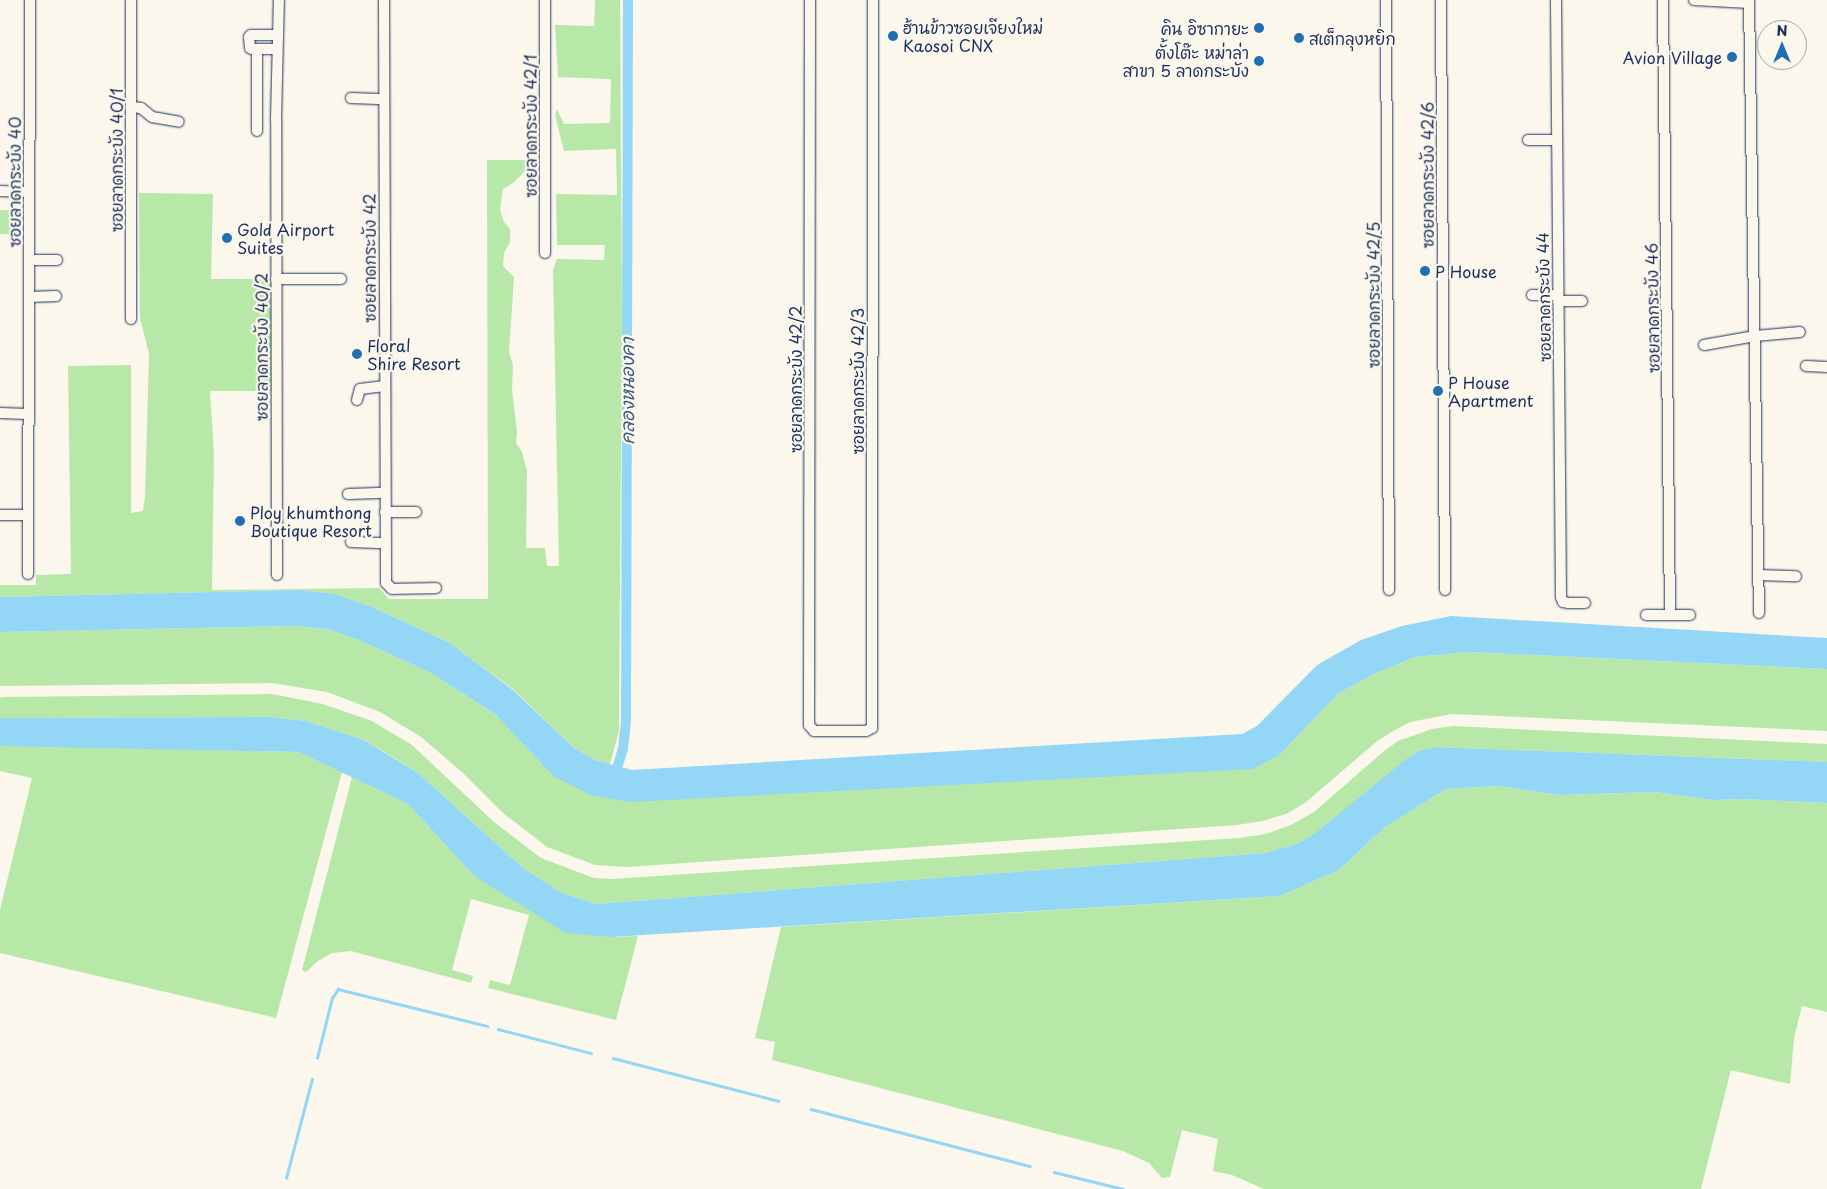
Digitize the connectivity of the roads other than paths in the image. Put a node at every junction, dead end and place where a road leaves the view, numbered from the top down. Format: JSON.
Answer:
{"nodes":[{"id":1,"x":30,"y":0,"type":"edge"},
{"id":2,"x":131,"y":0,"type":"edge"},
{"id":3,"x":279,"y":0,"type":"edge"},
{"id":4,"x":384,"y":0,"type":"edge"},
{"id":5,"x":545,"y":0,"type":"edge"},
{"id":6,"x":810,"y":0,"type":"edge"},
{"id":7,"x":873,"y":0,"type":"edge"},
{"id":8,"x":1386,"y":0,"type":"edge"},
{"id":9,"x":1441,"y":0,"type":"edge"},
{"id":10,"x":1556,"y":0,"type":"edge"},
{"id":11,"x":1663,"y":0,"type":"edge"},
{"id":12,"x":1694,"y":0,"type":"edge"},
{"id":13,"x":1749,"y":1,"type":"edge"},
{"id":14,"x":277,"y":35,"type":"junction"},
{"id":15,"x":257,"y":49,"type":"junction"},
{"id":16,"x":277,"y":49,"type":"junction"},
{"id":17,"x":352,"y":98,"type":"dead end"},
{"id":18,"x":384,"y":99,"type":"junction"},
{"id":19,"x":132,"y":107,"type":"junction"},
{"id":20,"x":179,"y":122,"type":"dead end"},
{"id":21,"x":257,"y":131,"type":"dead end"},
{"id":22,"x":1528,"y":140,"type":"dead end"},
{"id":23,"x":1556,"y":140,"type":"junction"},
{"id":24,"x":0,"y":192,"type":"edge"},
{"id":25,"x":29,"y":192,"type":"junction"},
{"id":26,"x":545,"y":253,"type":"dead end"},
{"id":27,"x":29,"y":260,"type":"junction"},
{"id":28,"x":56,"y":260,"type":"dead end"},
{"id":29,"x":276,"y":279,"type":"junction"},
{"id":30,"x":341,"y":279,"type":"dead end"},
{"id":31,"x":1532,"y":294,"type":"dead end"},
{"id":32,"x":56,"y":296,"type":"dead end"},
{"id":33,"x":28,"y":297,"type":"junction"},
{"id":34,"x":1558,"y":298,"type":"junction"},
{"id":35,"x":1582,"y":301,"type":"dead end"},
{"id":36,"x":131,"y":319,"type":"dead end"},
{"id":37,"x":1800,"y":332,"type":"dead end"},
{"id":38,"x":1755,"y":336,"type":"junction"},
{"id":39,"x":1704,"y":345,"type":"dead end"},
{"id":40,"x":1806,"y":366,"type":"dead end"},
{"id":41,"x":1827,"y":367,"type":"edge"},
{"id":42,"x":385,"y":386,"type":"junction"},
{"id":43,"x":357,"y":400,"type":"dead end"},
{"id":44,"x":0,"y":414,"type":"edge"},
{"id":45,"x":28,"y":414,"type":"junction"},
{"id":46,"x":348,"y":494,"type":"dead end"},
{"id":47,"x":385,"y":494,"type":"junction"},
{"id":48,"x":385,"y":512,"type":"junction"},
{"id":49,"x":416,"y":512,"type":"dead end"},
{"id":50,"x":0,"y":515,"type":"edge"},
{"id":51,"x":28,"y":515,"type":"junction"},
{"id":52,"x":351,"y":542,"type":"dead end"},
{"id":53,"x":386,"y":543,"type":"junction"},
{"id":54,"x":28,"y":574,"type":"dead end"},
{"id":55,"x":277,"y":575,"type":"dead end"},
{"id":56,"x":1758,"y":575,"type":"junction"},
{"id":57,"x":1796,"y":576,"type":"dead end"},
{"id":58,"x":436,"y":588,"type":"dead end"},
{"id":59,"x":1389,"y":590,"type":"dead end"},
{"id":60,"x":1445,"y":590,"type":"dead end"},
{"id":61,"x":1585,"y":603,"type":"dead end"},
{"id":62,"x":1759,"y":613,"type":"dead end"},
{"id":63,"x":1646,"y":615,"type":"dead end"},
{"id":64,"x":1670,"y":615,"type":"junction"},
{"id":65,"x":1690,"y":615,"type":"dead end"},
{"id":66,"x":840,"y":730,"type":"joint"}],
"edges":[{"from":1,"to":25,"type":"street","name":"ซอยลาดกระบัง 40"},
{"from":2,"to":19,"type":"street","name":"ซอยลาดกระบัง 40/1"},
{"from":3,"to":14,"type":"street","name":"ซอยลาดกระบัง 40/2"},
{"from":4,"to":18,"type":"street","name":"ซอยลาดกระบัง 42"},
{"from":5,"to":26,"type":"street","name":"ซอยลาดกระบัง 42/1"},
{"from":6,"to":66,"type":"street","name":"ซอยลาดกระบัง 42/2"},
{"from":7,"to":66,"type":"street","name":"ซอยลาดกระบัง 42/3"},
{"from":8,"to":59,"type":"street","name":"ซอยลาดกระบัง 42/5"},
{"from":9,"to":60,"type":"street","name":"ซอยลาดกระบัง 42/6"},
{"from":10,"to":23,"type":"street","name":"ซอยลาดกระบัง 44"},
{"from":11,"to":64,"type":"street","name":"ซอยลาดกระบัง 46"},
{"from":12,"to":13,"type":"street"},
{"from":13,"to":38,"type":"street"},
{"from":14,"to":15,"type":"street"},
{"from":14,"to":16,"type":"street","name":"ซอยลาดกระบัง 40/2"},
{"from":15,"to":16,"type":"street"},
{"from":15,"to":21,"type":"street"},
{"from":16,"to":29,"type":"street","name":"ซอยลาดกระบัง 40/2"},
{"from":17,"to":18,"type":"street"},
{"from":18,"to":42,"type":"street","name":"ซอยลาดกระบัง 42"},
{"from":19,"to":20,"type":"street"},
{"from":19,"to":36,"type":"street","name":"ซอยลาดกระบัง 40/1"},
{"from":22,"to":23,"type":"street"},
{"from":23,"to":34,"type":"street","name":"ซอยลาดกระบัง 44"},
{"from":24,"to":25,"type":"street"},
{"from":25,"to":27,"type":"street","name":"ซอยลาดกระบัง 40"},
{"from":27,"to":28,"type":"street"},
{"from":27,"to":33,"type":"street","name":"ซอยลาดกระบัง 40"},
{"from":29,"to":30,"type":"street"},
{"from":29,"to":55,"type":"street","name":"ซอยลาดกระบัง 40/2"},
{"from":31,"to":34,"type":"street"},
{"from":32,"to":33,"type":"street"},
{"from":33,"to":45,"type":"street","name":"ซอยลาดกระบัง 40"},
{"from":34,"to":35,"type":"street"},
{"from":34,"to":61,"type":"street","name":"ซอยลาดกระบัง 44"},
{"from":37,"to":38,"type":"street"},
{"from":38,"to":39,"type":"street"},
{"from":38,"to":56,"type":"street"},
{"from":40,"to":41,"type":"street"},
{"from":42,"to":43,"type":"street"},
{"from":42,"to":47,"type":"street","name":"ซอยลาดกระบัง 42"},
{"from":44,"to":45,"type":"street"},
{"from":45,"to":51,"type":"street","name":"ซอยลาดกระบัง 40"},
{"from":46,"to":47,"type":"street"},
{"from":47,"to":48,"type":"street","name":"ซอยลาดกระบัง 42"},
{"from":48,"to":49,"type":"street"},
{"from":48,"to":53,"type":"street","name":"ซอยลาดกระบัง 42"},
{"from":50,"to":51,"type":"street"},
{"from":51,"to":54,"type":"street","name":"ซอยลาดกระบัง 40"},
{"from":52,"to":53,"type":"street"},
{"from":53,"to":58,"type":"street","name":"ซอยลาดกระบัง 42"},
{"from":56,"to":57,"type":"street"},
{"from":56,"to":62,"type":"street"},
{"from":63,"to":64,"type":"street"},
{"from":64,"to":65,"type":"street"}]}
